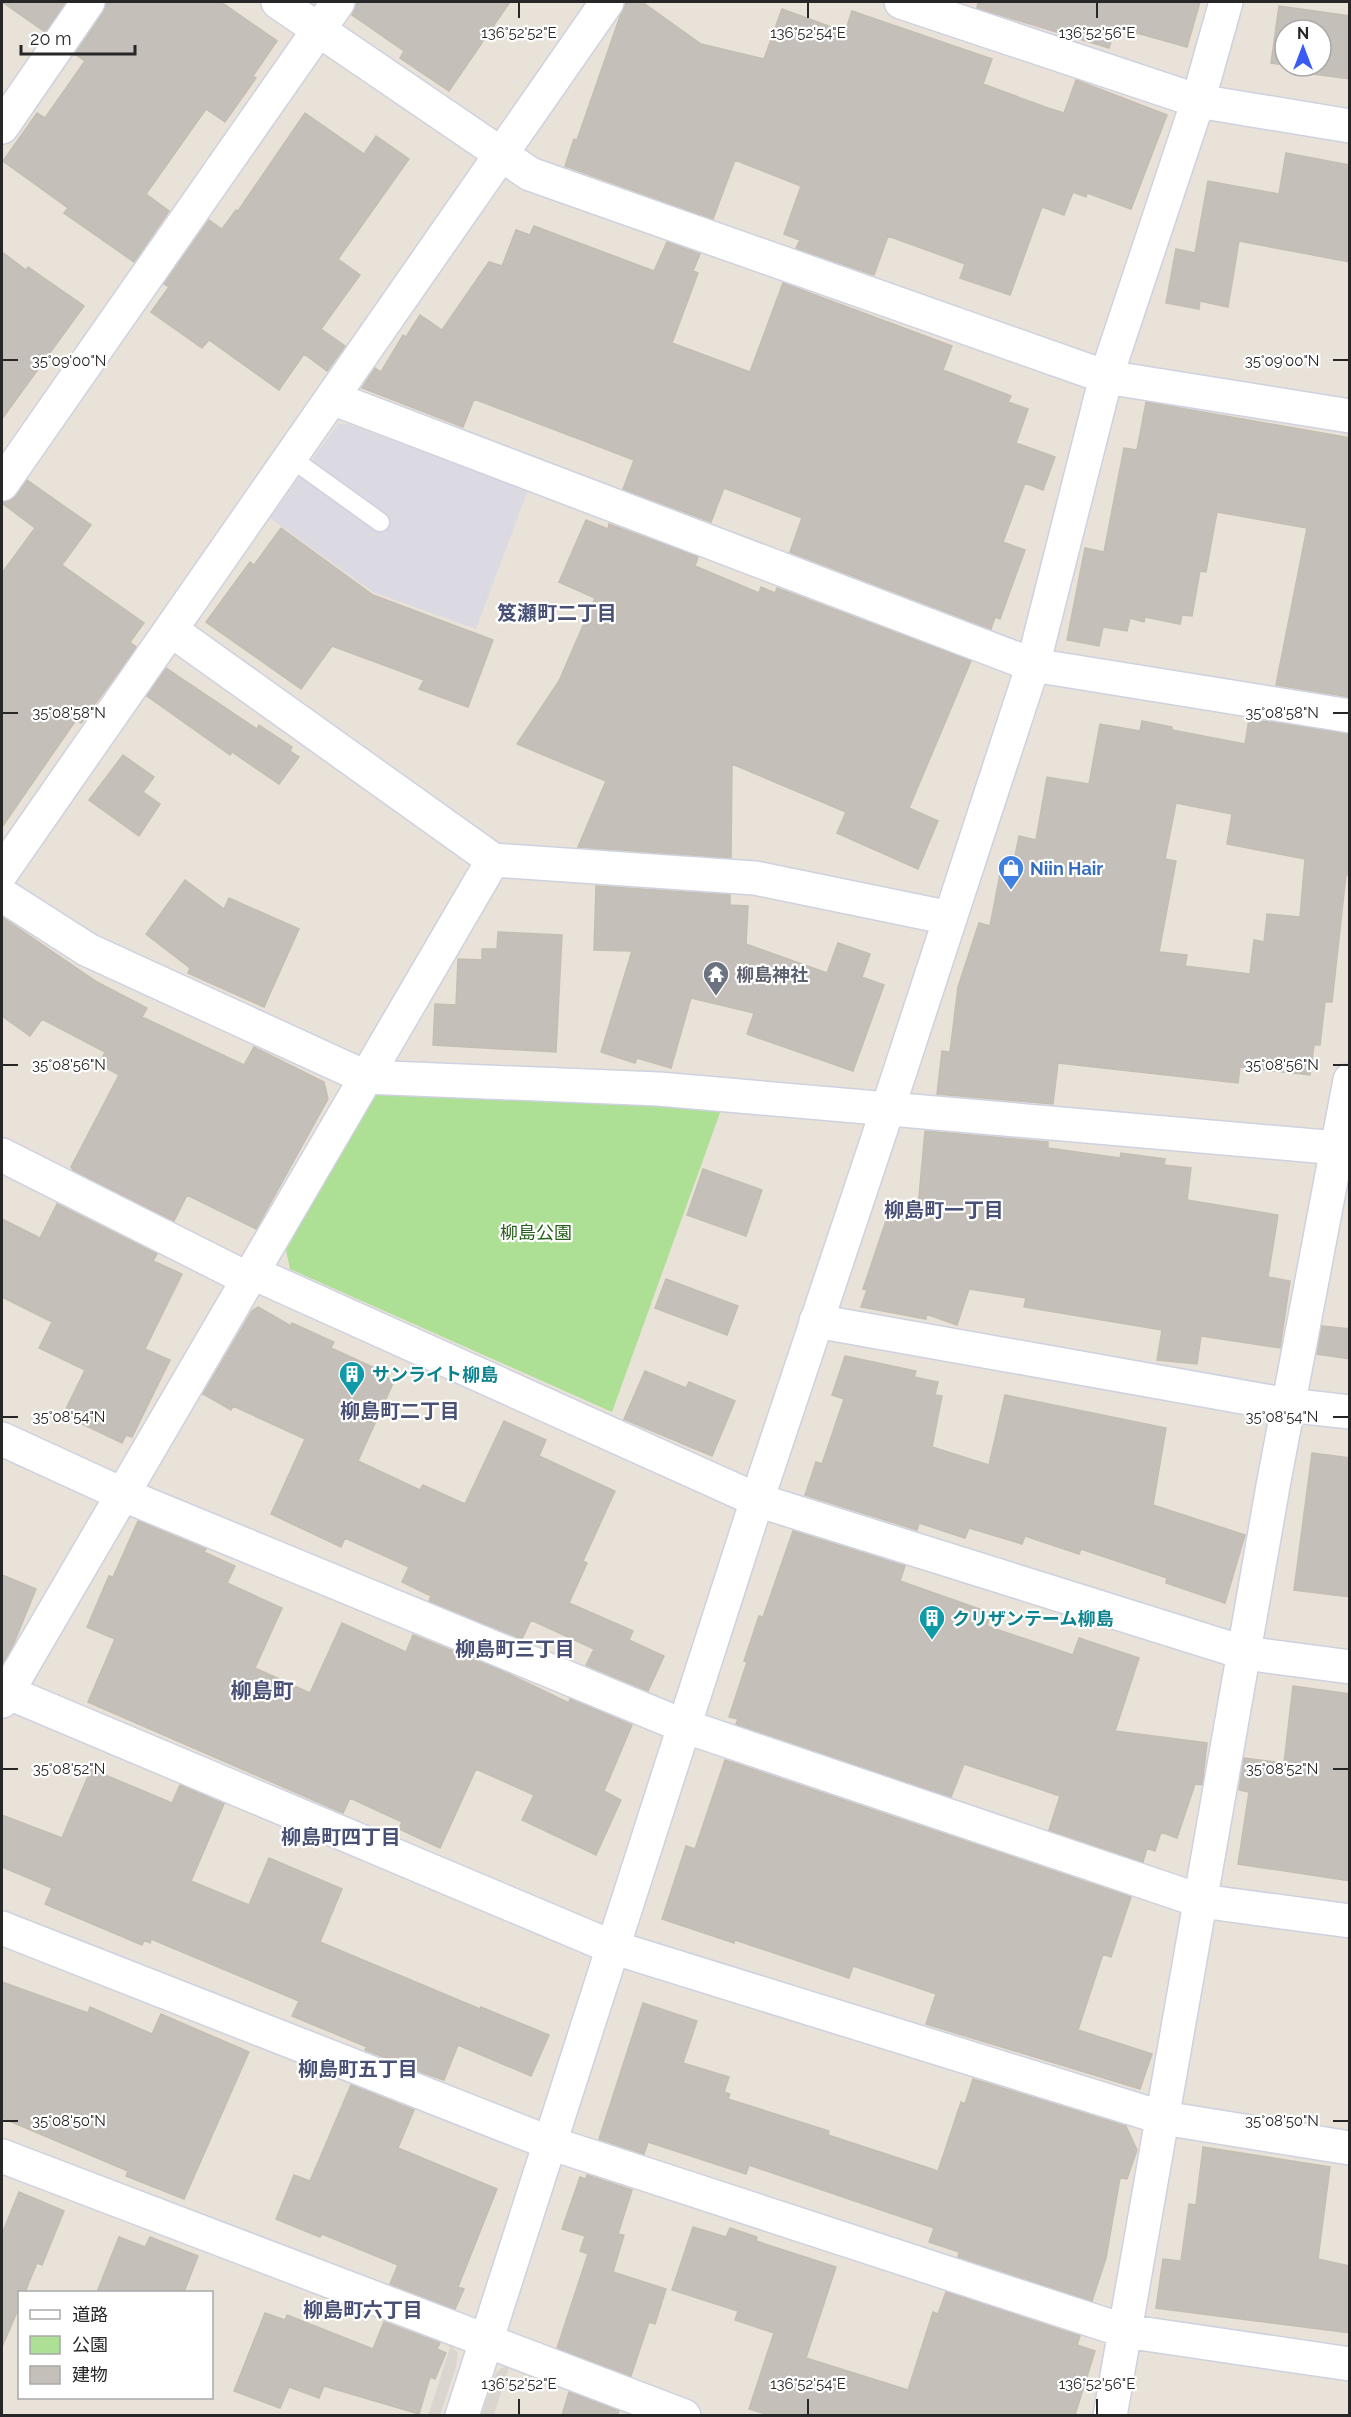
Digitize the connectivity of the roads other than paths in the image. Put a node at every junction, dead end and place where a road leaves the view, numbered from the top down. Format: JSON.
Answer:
{"nodes":[{"id":1,"x":88,"y":2,"type":"edge"},
{"id":2,"x":278,"y":2,"type":"edge"},
{"id":3,"x":338,"y":2,"type":"edge"},
{"id":4,"x":607,"y":2,"type":"edge"},
{"id":5,"x":901,"y":2,"type":"edge"},
{"id":6,"x":1226,"y":2,"type":"edge"},
{"id":7,"x":318,"y":30,"type":"junction"},
{"id":8,"x":1198,"y":101,"type":"junction"},
{"id":9,"x":1350,"y":126,"type":"edge"},
{"id":10,"x":2,"y":127,"type":"edge"},
{"id":11,"x":502,"y":155,"type":"junction"},
{"id":12,"x":1106,"y":377,"type":"junction"},
{"id":13,"x":332,"y":399,"type":"junction"},
{"id":14,"x":1350,"y":416,"type":"edge"},
{"id":15,"x":291,"y":458,"type":"junction"},
{"id":16,"x":2,"y":484,"type":"edge"},
{"id":17,"x":380,"y":522,"type":"dead end"},
{"id":18,"x":171,"y":630,"type":"junction"},
{"id":19,"x":1033,"y":665,"type":"junction"},
{"id":20,"x":1350,"y":716,"type":"edge"},
{"id":21,"x":493,"y":860,"type":"junction"},
{"id":22,"x":2,"y":872,"type":"edge"},
{"id":23,"x":2,"y":896,"type":"edge"},
{"id":24,"x":950,"y":918,"type":"junction"},
{"id":25,"x":365,"y":1077,"type":"junction"},
{"id":26,"x":1350,"y":1080,"type":"edge"},
{"id":27,"x":888,"y":1108,"type":"junction"},
{"id":28,"x":1344,"y":1148,"type":"edge"},
{"id":29,"x":2,"y":1155,"type":"edge"},
{"id":30,"x":249,"y":1275,"type":"junction"},
{"id":31,"x":816,"y":1321,"type":"junction"},
{"id":32,"x":1288,"y":1405,"type":"junction"},
{"id":33,"x":1350,"y":1412,"type":"edge"},
{"id":34,"x":2,"y":1439,"type":"edge"},
{"id":35,"x":124,"y":1495,"type":"junction"},
{"id":36,"x":757,"y":1500,"type":"junction"},
{"id":37,"x":1245,"y":1653,"type":"junction"},
{"id":38,"x":1350,"y":1667,"type":"edge"},
{"id":39,"x":3,"y":1694,"type":"edge"},
{"id":40,"x":684,"y":1726,"type":"junction"},
{"id":41,"x":1201,"y":1901,"type":"junction"},
{"id":42,"x":1350,"y":1922,"type":"edge"},
{"id":43,"x":2,"y":1928,"type":"edge"},
{"id":44,"x":612,"y":1947,"type":"junction"},
{"id":45,"x":1163,"y":2118,"type":"junction"},
{"id":46,"x":549,"y":2143,"type":"junction"},
{"id":47,"x":1350,"y":2148,"type":"edge"},
{"id":48,"x":2,"y":2156,"type":"edge"},
{"id":49,"x":1125,"y":2331,"type":"junction"},
{"id":50,"x":486,"y":2339,"type":"junction"},
{"id":51,"x":1350,"y":2364,"type":"edge"},
{"id":52,"x":462,"y":2415,"type":"edge"},
{"id":53,"x":684,"y":2415,"type":"edge"},
{"id":54,"x":1110,"y":2415,"type":"edge"}],
"edges":[{"from":1,"to":10,"type":"street"},
{"from":2,"to":7,"type":"street"},
{"from":3,"to":7,"type":"street"},
{"from":4,"to":11,"type":"street"},
{"from":5,"to":8,"type":"street"},
{"from":6,"to":8,"type":"street"},
{"from":7,"to":11,"type":"street"},
{"from":7,"to":16,"type":"street"},
{"from":8,"to":9,"type":"street"},
{"from":8,"to":12,"type":"street"},
{"from":11,"to":12,"type":"street"},
{"from":11,"to":13,"type":"street"},
{"from":12,"to":14,"type":"street"},
{"from":12,"to":19,"type":"street"},
{"from":13,"to":15,"type":"street"},
{"from":13,"to":19,"type":"street"},
{"from":15,"to":17,"type":"lane"},
{"from":15,"to":18,"type":"street"},
{"from":18,"to":21,"type":"street"},
{"from":18,"to":22,"type":"street"},
{"from":19,"to":20,"type":"street"},
{"from":19,"to":24,"type":"street"},
{"from":21,"to":24,"type":"street"},
{"from":21,"to":25,"type":"street"},
{"from":23,"to":25,"type":"street"},
{"from":24,"to":27,"type":"street"},
{"from":25,"to":27,"type":"street"},
{"from":25,"to":30,"type":"street"},
{"from":26,"to":28,"type":"street"},
{"from":27,"to":28,"type":"street"},
{"from":27,"to":31,"type":"street"},
{"from":28,"to":32,"type":"street"},
{"from":29,"to":30,"type":"street"},
{"from":30,"to":35,"type":"street"},
{"from":30,"to":36,"type":"street"},
{"from":31,"to":32,"type":"street"},
{"from":31,"to":36,"type":"street"},
{"from":32,"to":33,"type":"street"},
{"from":32,"to":37,"type":"street"},
{"from":34,"to":35,"type":"street"},
{"from":35,"to":39,"type":"street"},
{"from":35,"to":40,"type":"street"},
{"from":36,"to":37,"type":"street"},
{"from":36,"to":40,"type":"street"},
{"from":37,"to":38,"type":"street"},
{"from":37,"to":41,"type":"street"},
{"from":39,"to":44,"type":"street"},
{"from":40,"to":41,"type":"street"},
{"from":40,"to":44,"type":"street"},
{"from":41,"to":42,"type":"street"},
{"from":41,"to":45,"type":"street"},
{"from":43,"to":46,"type":"street"},
{"from":44,"to":45,"type":"street"},
{"from":44,"to":46,"type":"street"},
{"from":45,"to":47,"type":"street"},
{"from":45,"to":49,"type":"street"},
{"from":46,"to":49,"type":"street"},
{"from":46,"to":50,"type":"street"},
{"from":48,"to":50,"type":"street"},
{"from":49,"to":51,"type":"street"},
{"from":49,"to":54,"type":"street"},
{"from":50,"to":52,"type":"street"},
{"from":50,"to":53,"type":"street"}]}
